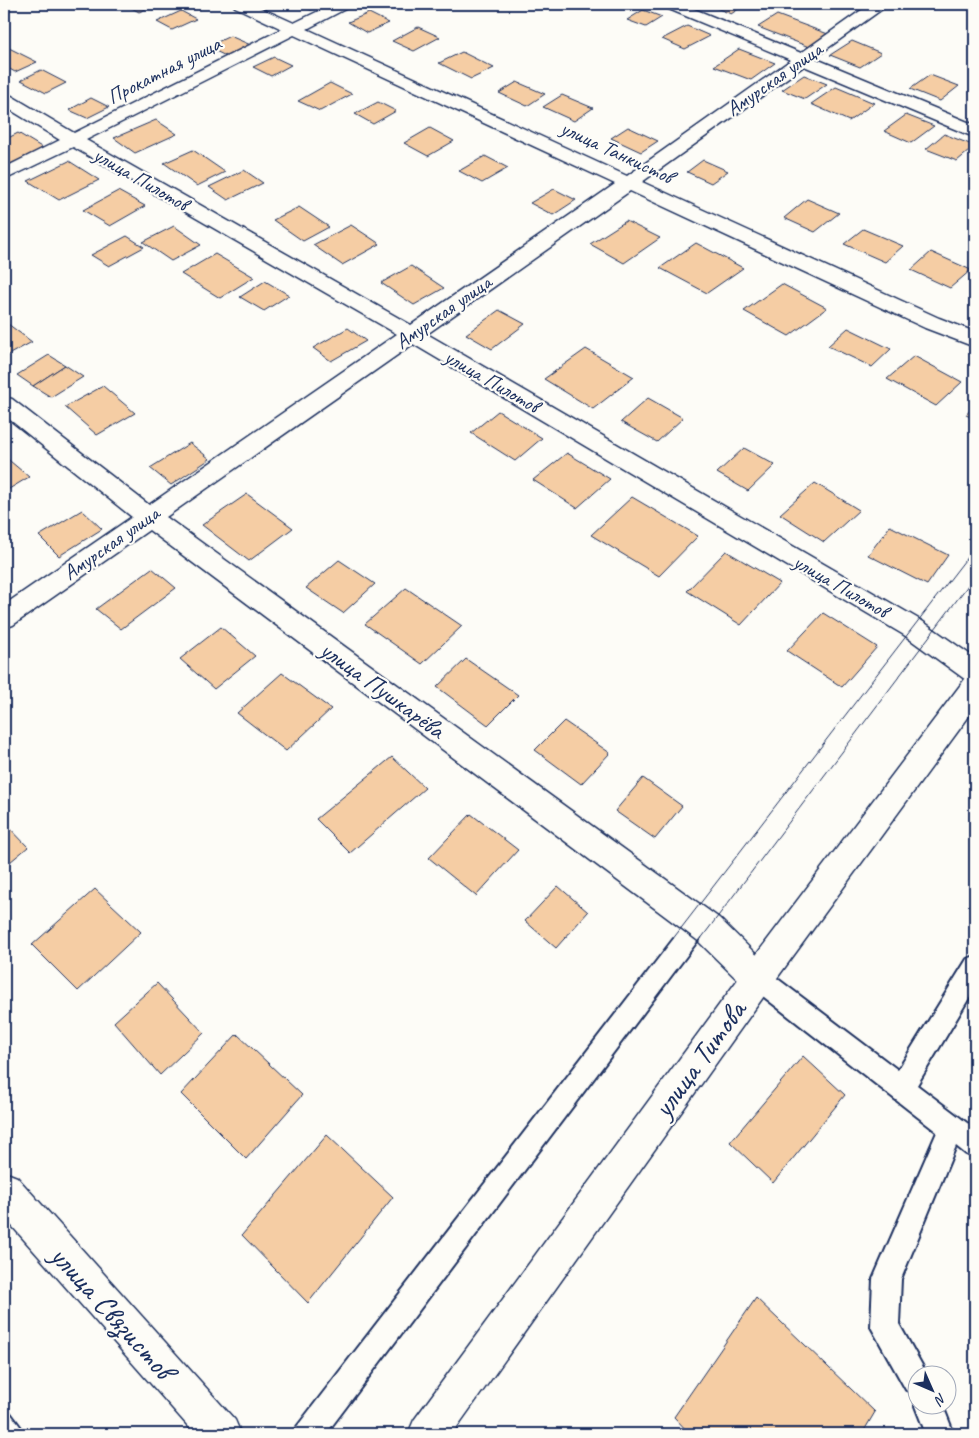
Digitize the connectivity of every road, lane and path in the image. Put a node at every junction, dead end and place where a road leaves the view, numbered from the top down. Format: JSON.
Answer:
{"nodes":[{"id":1,"x":240,"y":4,"type":"edge"},
{"id":2,"x":344,"y":4,"type":"edge"},
{"id":3,"x":669,"y":4,"type":"edge"},
{"id":4,"x":880,"y":4,"type":"edge"},
{"id":5,"x":295,"y":29,"type":"junction"},
{"id":6,"x":802,"y":59,"type":"junction"},
{"id":7,"x":4,"y":99,"type":"edge"},
{"id":8,"x":975,"y":131,"type":"edge"},
{"id":9,"x":73,"y":140,"type":"junction"},
{"id":10,"x":4,"y":174,"type":"edge"},
{"id":11,"x":629,"y":183,"type":"junction"},
{"id":12,"x":412,"y":334,"type":"junction"},
{"id":13,"x":975,"y":340,"type":"edge"},
{"id":14,"x":4,"y":404,"type":"edge"},
{"id":15,"x":149,"y":516,"type":"junction"},
{"id":16,"x":4,"y":618,"type":"edge"},
{"id":17,"x":975,"y":672,"type":"edge"},
{"id":18,"x":975,"y":687,"type":"edge"},
{"id":19,"x":974,"y":972,"type":"edge"},
{"id":20,"x":758,"y":978,"type":"junction"},
{"id":21,"x":901,"y":1088,"type":"junction"},
{"id":22,"x":952,"y":1127,"type":"junction"},
{"id":23,"x":975,"y":1145,"type":"edge"},
{"id":24,"x":4,"y":1190,"type":"edge"},
{"id":25,"x":908,"y":1366,"type":"edge"},
{"id":26,"x":933,"y":1416,"type":"edge"},
{"id":27,"x":221,"y":1434,"type":"edge"},
{"id":28,"x":428,"y":1434,"type":"edge"},
{"id":29,"x":940,"y":1434,"type":"edge"}],
"edges":[{"from":1,"to":5,"type":"street","name":"улица Танкистов"},
{"from":2,"to":5,"type":"street","name":"Прокатная улица"},
{"from":3,"to":6,"type":"street"},
{"from":4,"to":6,"type":"street","name":"Амурская улица"},
{"from":5,"to":9,"type":"street","name":"Прокатная улица"},
{"from":5,"to":11,"type":"street","name":"улица Танкистов"},
{"from":6,"to":8,"type":"street"},
{"from":6,"to":11,"type":"street","name":"Амурская улица"},
{"from":7,"to":9,"type":"street","name":"улица Пилотов"},
{"from":9,"to":10,"type":"street","name":"Прокатная улица"},
{"from":9,"to":12,"type":"street","name":"улица Пилотов"},
{"from":11,"to":12,"type":"street","name":"Амурская улица"},
{"from":11,"to":13,"type":"street","name":"улица Танкистов"},
{"from":12,"to":15,"type":"street","name":"Амурская улица"},
{"from":12,"to":17,"type":"street","name":"улица Пилотов"},
{"from":14,"to":15,"type":"street","name":"улица Пушкарёва"},
{"from":15,"to":16,"type":"street","name":"Амурская улица"},
{"from":15,"to":20,"type":"street","name":"улица Пушкарёва"},
{"from":18,"to":20,"type":"street","name":"улица Титова"},
{"from":19,"to":21,"type":"lane"},
{"from":20,"to":21,"type":"lane"},
{"from":20,"to":28,"type":"street","name":"улица Титова"},
{"from":21,"to":22,"type":"lane"},
{"from":22,"to":23,"type":"lane"},
{"from":22,"to":25,"type":"lane"},
{"from":24,"to":27,"type":"street","name":"улица Связистов"},
{"from":26,"to":29,"type":"lane"}]}
